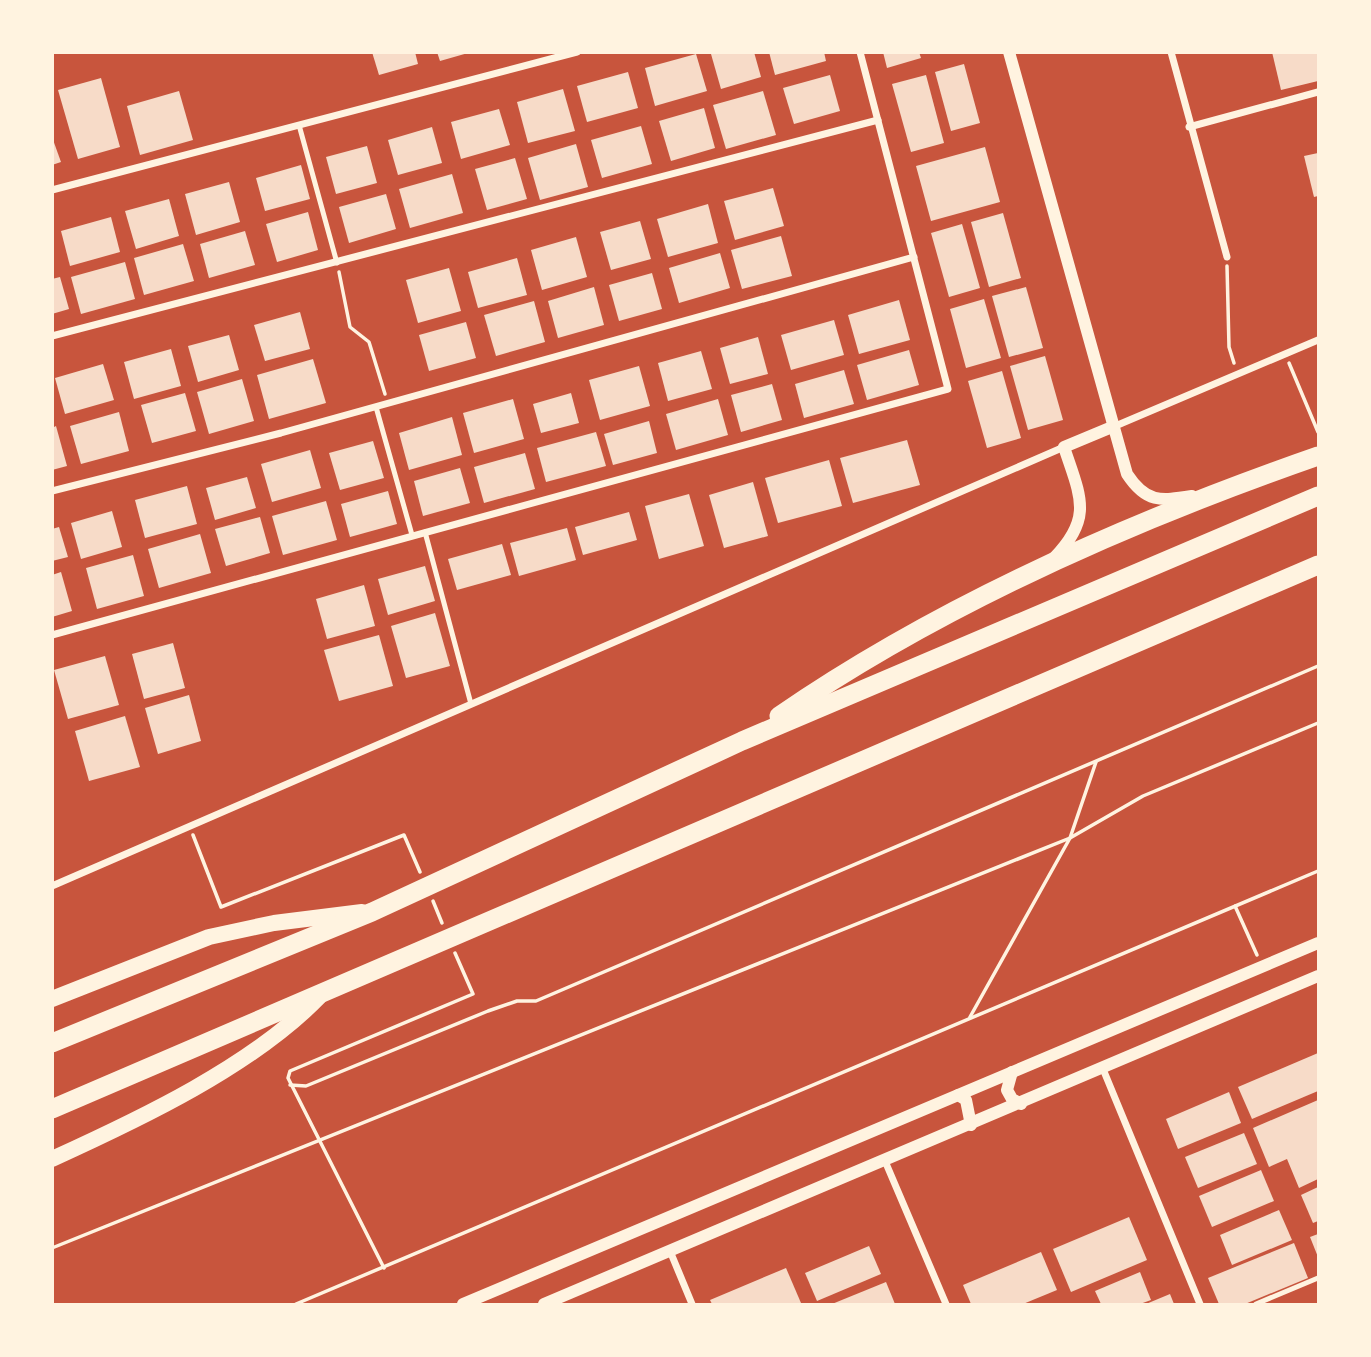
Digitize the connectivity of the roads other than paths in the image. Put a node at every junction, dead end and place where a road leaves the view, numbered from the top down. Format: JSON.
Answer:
{"nodes":[{"id":1,"x":577,"y":52,"type":"edge"},
{"id":2,"x":860,"y":52,"type":"edge"},
{"id":3,"x":1009,"y":52,"type":"edge"},
{"id":4,"x":1171,"y":52,"type":"edge"},
{"id":5,"x":1318,"y":92,"type":"edge"},
{"id":6,"x":878,"y":120,"type":"junction"},
{"id":7,"x":299,"y":125,"type":"junction"},
{"id":8,"x":1189,"y":127,"type":"junction"},
{"id":9,"x":52,"y":190,"type":"edge"},
{"id":10,"x":914,"y":257,"type":"junction"},
{"id":11,"x":1227,"y":257,"type":"road end"},
{"id":12,"x":337,"y":263,"type":"junction"},
{"id":13,"x":52,"y":336,"type":"edge"},
{"id":14,"x":1318,"y":340,"type":"edge"},
{"id":15,"x":376,"y":407,"type":"junction"},
{"id":16,"x":1112,"y":427,"type":"junction"},
{"id":17,"x":1064,"y":447,"type":"junction"},
{"id":18,"x":1318,"y":456,"type":"edge"},
{"id":19,"x":52,"y":491,"type":"edge"},
{"id":20,"x":1212,"y":493,"type":"junction"},
{"id":21,"x":1318,"y":496,"type":"edge"},
{"id":22,"x":425,"y":532,"type":"junction"},
{"id":23,"x":412,"y":535,"type":"junction"},
{"id":24,"x":1046,"y":565,"type":"junction"},
{"id":25,"x":1318,"y":565,"type":"edge"},
{"id":26,"x":52,"y":635,"type":"edge"},
{"id":27,"x":471,"y":704,"type":"junction"},
{"id":28,"x":742,"y":741,"type":"junction"},
{"id":29,"x":52,"y":886,"type":"edge"},
{"id":30,"x":372,"y":912,"type":"junction"},
{"id":31,"x":1318,"y":943,"type":"edge"},
{"id":32,"x":1318,"y":976,"type":"edge"},
{"id":33,"x":319,"y":997,"type":"junction"},
{"id":34,"x":52,"y":999,"type":"edge"},
{"id":35,"x":52,"y":1043,"type":"edge"},
{"id":36,"x":1103,"y":1069,"type":"junction"},
{"id":37,"x":1012,"y":1072,"type":"junction"},
{"id":38,"x":958,"y":1095,"type":"junction"},
{"id":39,"x":1021,"y":1104,"type":"junction"},
{"id":40,"x":52,"y":1109,"type":"edge"},
{"id":41,"x":971,"y":1125,"type":"junction"},
{"id":42,"x":52,"y":1159,"type":"edge"},
{"id":43,"x":885,"y":1160,"type":"junction"},
{"id":44,"x":670,"y":1251,"type":"junction"},
{"id":45,"x":1318,"y":1279,"type":"edge"},
{"id":46,"x":463,"y":1304,"type":"edge"},
{"id":47,"x":544,"y":1304,"type":"edge"},
{"id":48,"x":692,"y":1304,"type":"edge"},
{"id":49,"x":946,"y":1304,"type":"edge"},
{"id":50,"x":1200,"y":1304,"type":"edge"},
{"id":51,"x":1256,"y":1304,"type":"edge"}],
"edges":[{"from":1,"to":7,"type":"street"},
{"from":2,"to":6,"type":"street"},
{"from":3,"to":16,"type":"street"},
{"from":4,"to":8,"type":"street"},
{"from":5,"to":8,"type":"street"},
{"from":6,"to":10,"type":"street"},
{"from":6,"to":12,"type":"street"},
{"from":7,"to":9,"type":"street"},
{"from":7,"to":12,"type":"lane"},
{"from":8,"to":11,"type":"street"},
{"from":10,"to":15,"type":"street"},
{"from":10,"to":22,"type":"street"},
{"from":12,"to":13,"type":"street"},
{"from":14,"to":16,"type":"street"},
{"from":15,"to":19,"type":"street"},
{"from":15,"to":23,"type":"lane"},
{"from":16,"to":17,"type":"street"},
{"from":16,"to":20,"type":"street"},
{"from":17,"to":24,"type":"street"},
{"from":17,"to":27,"type":"street"},
{"from":18,"to":20,"type":"highway"},
{"from":20,"to":24,"type":"highway"},
{"from":21,"to":28,"type":"highway"},
{"from":22,"to":23,"type":"street"},
{"from":22,"to":27,"type":"lane"},
{"from":23,"to":26,"type":"street"},
{"from":24,"to":28,"type":"highway"},
{"from":25,"to":33,"type":"highway"},
{"from":27,"to":29,"type":"street"},
{"from":28,"to":30,"type":"highway"},
{"from":30,"to":34,"type":"main road"},
{"from":30,"to":35,"type":"highway"},
{"from":31,"to":37,"type":"street"},
{"from":32,"to":36,"type":"street"},
{"from":33,"to":40,"type":"highway"},
{"from":33,"to":42,"type":"main road"},
{"from":36,"to":39,"type":"street"},
{"from":36,"to":50,"type":"street"},
{"from":37,"to":38,"type":"street"},
{"from":37,"to":39,"type":"street"},
{"from":38,"to":41,"type":"street"},
{"from":38,"to":46,"type":"street"},
{"from":39,"to":41,"type":"street"},
{"from":41,"to":43,"type":"street"},
{"from":43,"to":44,"type":"street"},
{"from":43,"to":49,"type":"street"},
{"from":44,"to":47,"type":"street"},
{"from":44,"to":48,"type":"street"},
{"from":45,"to":51,"type":"lane"}]}
